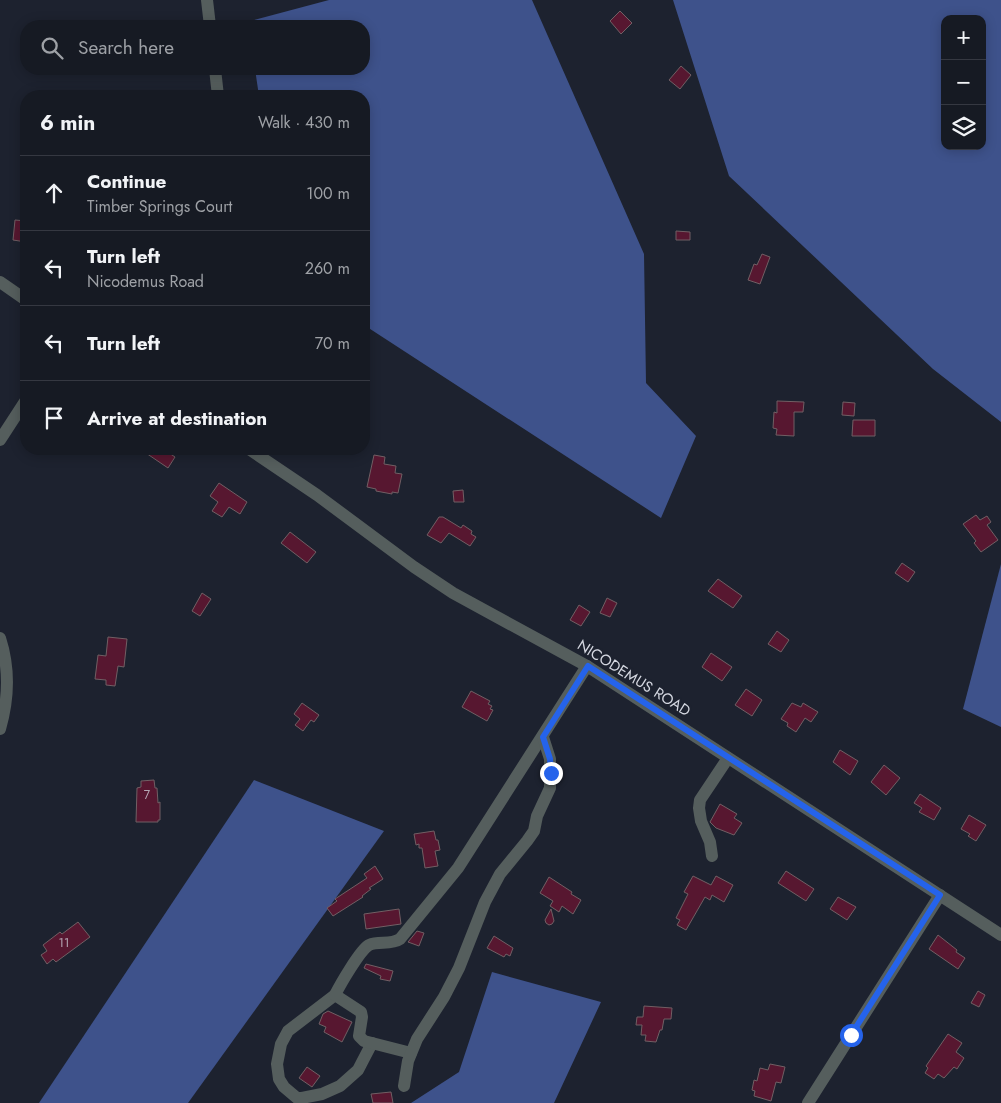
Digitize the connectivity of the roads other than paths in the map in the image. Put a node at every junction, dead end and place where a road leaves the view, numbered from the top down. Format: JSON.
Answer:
{"nodes":[{"id":1,"x":207,"y":0,"type":"edge"},
{"id":2,"x":209,"y":20,"type":"edge"},
{"id":3,"x":216,"y":75,"type":"edge"},
{"id":4,"x":217,"y":90,"type":"edge"},
{"id":5,"x":0,"y":282,"type":"edge"},
{"id":6,"x":20,"y":296,"type":"edge"},
{"id":7,"x":20,"y":409,"type":"edge"},
{"id":8,"x":0,"y":440,"type":"edge"},
{"id":9,"x":258,"y":455,"type":"edge"},
{"id":10,"x":0,"y":638,"type":"edge"},
{"id":11,"x":588,"y":666,"type":"junction"},
{"id":12,"x":0,"y":729,"type":"edge"},
{"id":13,"x":543,"y":737,"type":"junction"},
{"id":14,"x":728,"y":758,"type":"junction"},
{"id":15,"x":712,"y":856,"type":"dead end"},
{"id":16,"x":940,"y":895,"type":"junction"},
{"id":17,"x":1001,"y":935,"type":"edge"},
{"id":18,"x":335,"y":995,"type":"junction"},
{"id":19,"x":372,"y":1043,"type":"junction"},
{"id":20,"x":411,"y":1053,"type":"junction"},
{"id":21,"x":404,"y":1086,"type":"dead end"},
{"id":22,"x":808,"y":1103,"type":"edge"}],
"edges":[{"from":1,"to":2,"type":"street"},
{"from":3,"to":4,"type":"street"},
{"from":5,"to":6,"type":"street"},
{"from":7,"to":8,"type":"street"},
{"from":9,"to":11,"type":"street","name":"NICODEMUS ROAD"},
{"from":10,"to":12,"type":"street"},
{"from":11,"to":13,"type":"street"},
{"from":11,"to":14,"type":"street","name":"NICODEMUS ROAD"},
{"from":13,"to":18,"type":"street"},
{"from":13,"to":20,"type":"street"},
{"from":14,"to":15,"type":"street"},
{"from":14,"to":16,"type":"street","name":"NICODEMUS ROAD"},
{"from":16,"to":17,"type":"street","name":"NICODEMUS ROAD"},
{"from":16,"to":22,"type":"street"},
{"from":18,"to":19,"type":"street"},
{"from":18,"to":19,"type":"street"},
{"from":19,"to":20,"type":"street"},
{"from":20,"to":21,"type":"street"}]}
